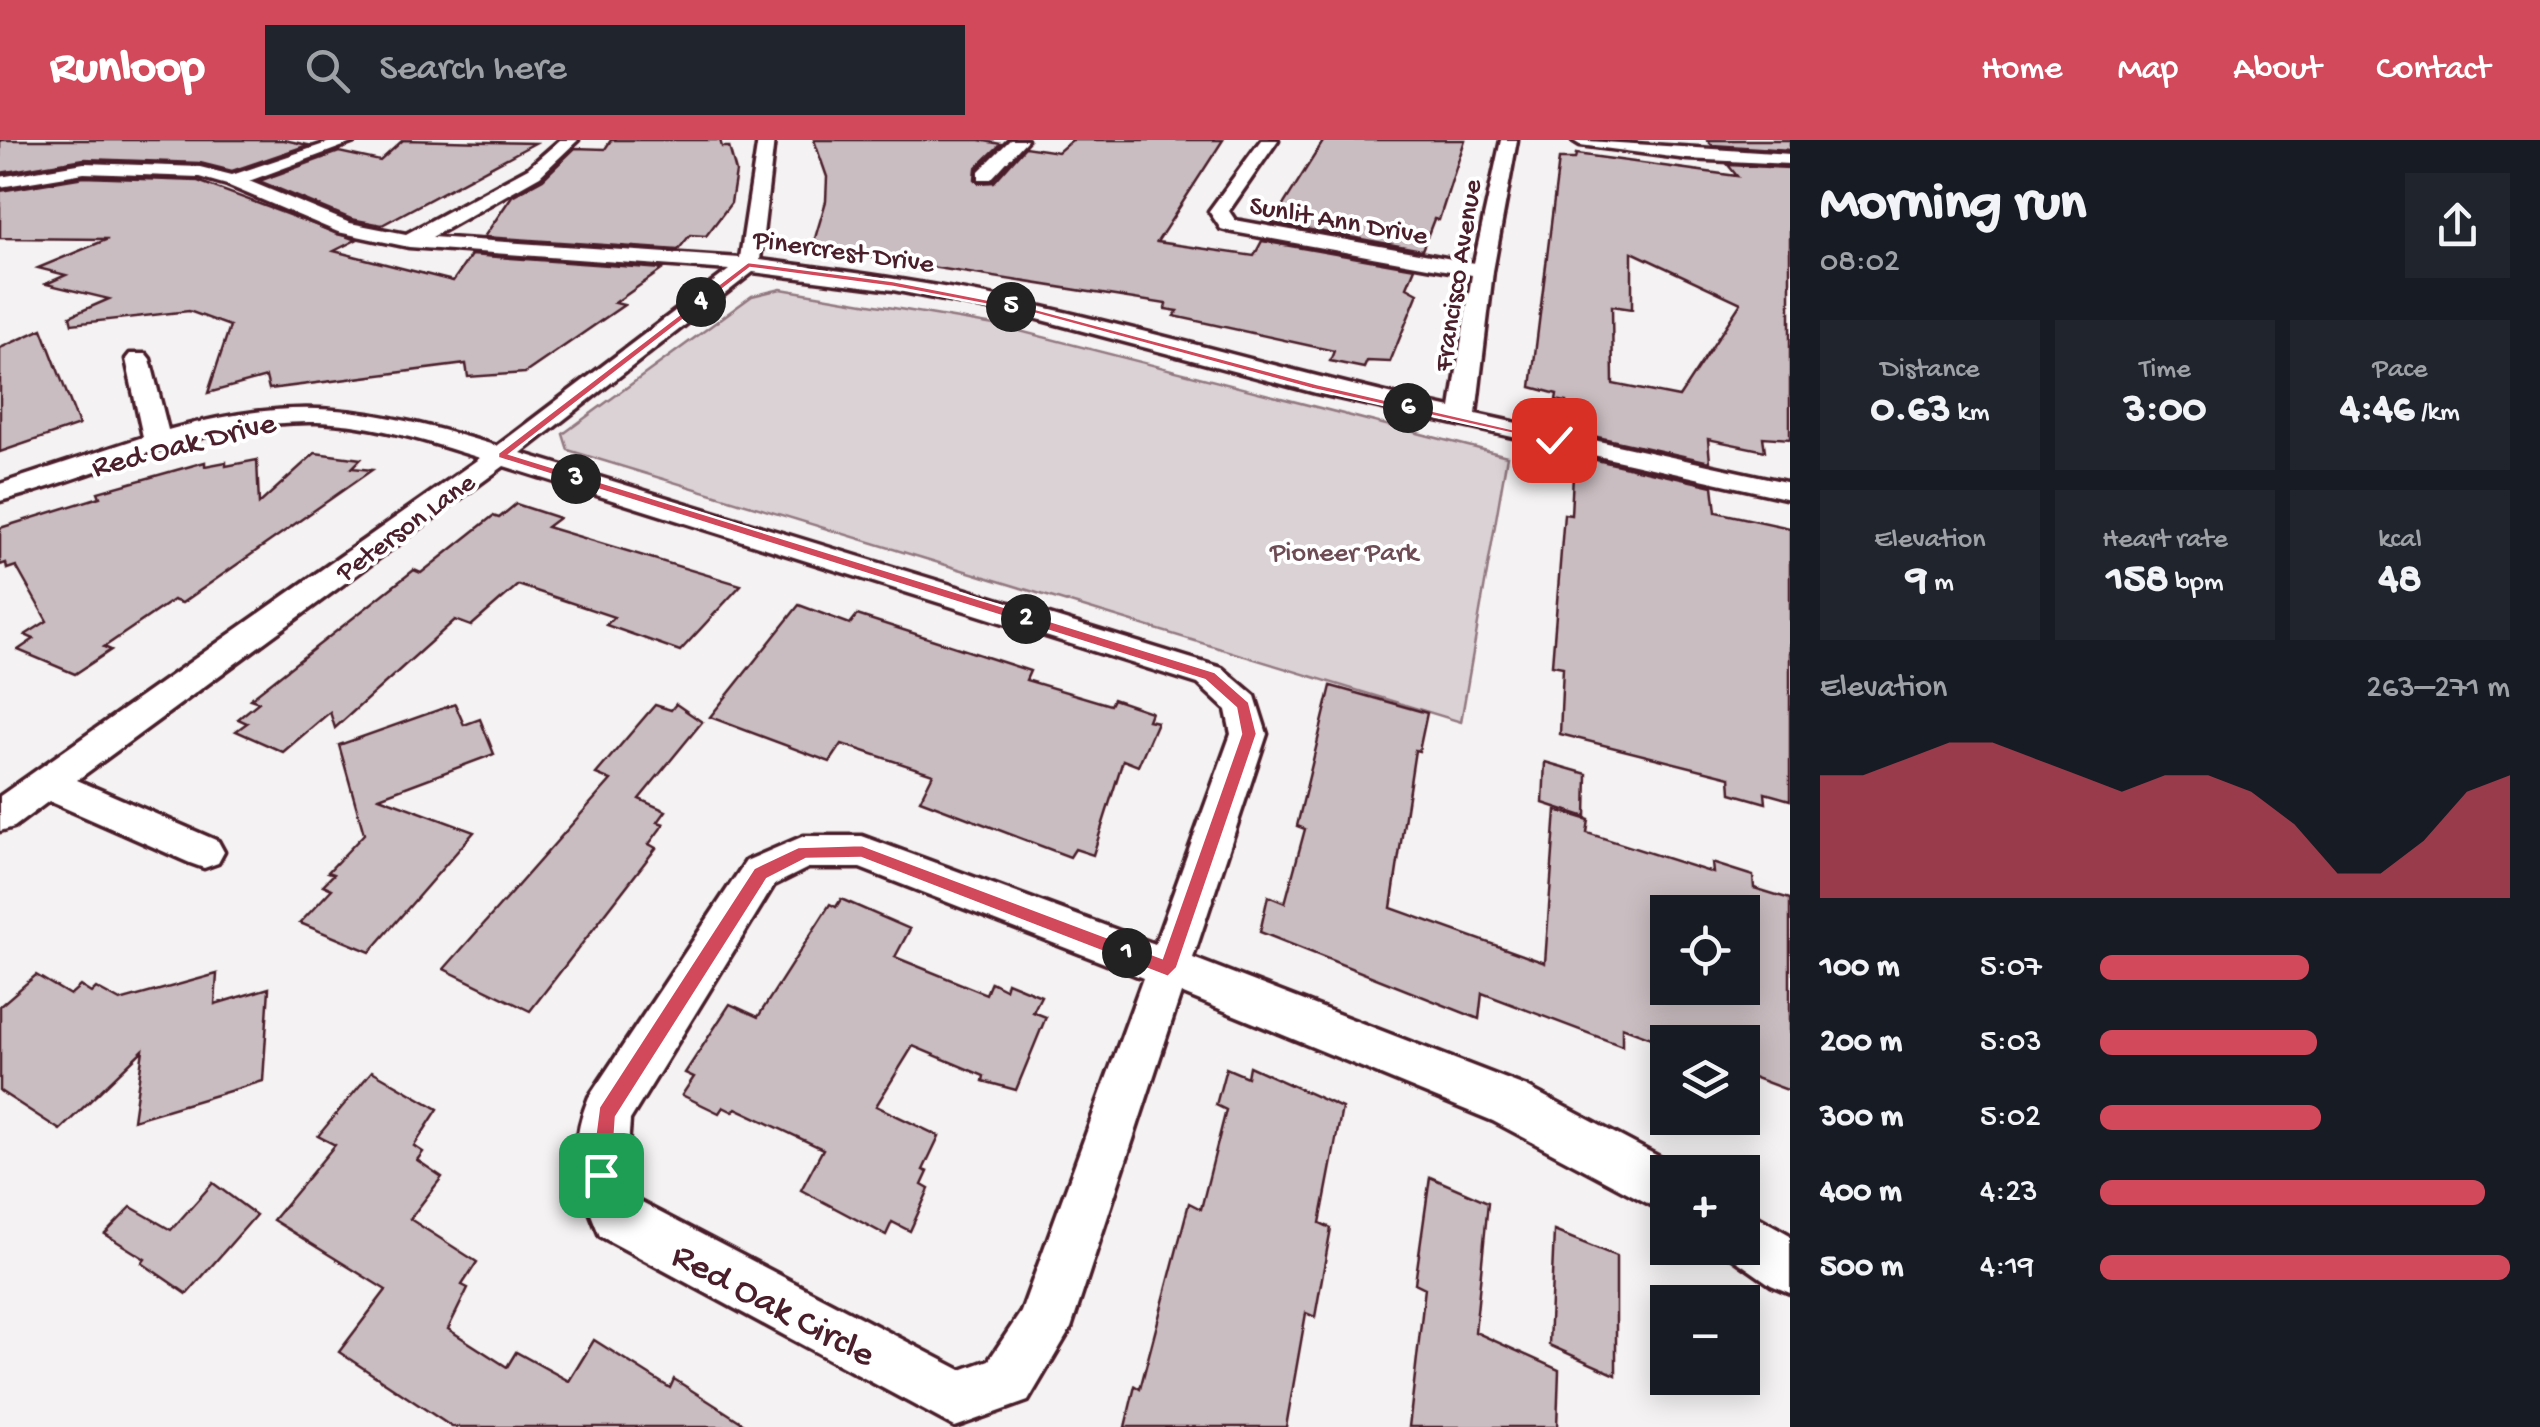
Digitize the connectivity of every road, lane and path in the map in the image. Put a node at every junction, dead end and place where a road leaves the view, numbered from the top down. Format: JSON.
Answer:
{"nodes":[{"id":1,"x":570,"y":140,"type":"edge"},
{"id":2,"x":766,"y":140,"type":"edge"},
{"id":3,"x":1019,"y":140,"type":"edge"},
{"id":4,"x":1270,"y":140,"type":"edge"},
{"id":5,"x":1508,"y":140,"type":"edge"},
{"id":6,"x":1580,"y":140,"type":"edge"},
{"id":7,"x":349,"y":141,"type":"edge"},
{"id":8,"x":1790,"y":159,"type":"edge"},
{"id":9,"x":984,"y":175,"type":"dead end"},
{"id":10,"x":233,"y":181,"type":"junction"},
{"id":11,"x":0,"y":182,"type":"edge"},
{"id":12,"x":409,"y":242,"type":"junction"},
{"id":13,"x":748,"y":265,"type":"junction"},
{"id":14,"x":1483,"y":271,"type":"junction"},
{"id":15,"x":138,"y":359,"type":"dead end"},
{"id":16,"x":1462,"y":420,"type":"junction"},
{"id":17,"x":156,"y":441,"type":"junction"},
{"id":18,"x":502,"y":456,"type":"junction"},
{"id":19,"x":1790,"y":491,"type":"edge"},
{"id":20,"x":0,"y":493,"type":"edge"},
{"id":21,"x":46,"y":783,"type":"junction"},
{"id":22,"x":0,"y":816,"type":"edge"},
{"id":23,"x":204,"y":852,"type":"dead end"},
{"id":24,"x":1168,"y":968,"type":"junction"},
{"id":25,"x":1650,"y":1178,"type":"edge"},
{"id":26,"x":1760,"y":1246,"type":"edge"},
{"id":27,"x":1790,"y":1266,"type":"edge"}],
"edges":[{"from":1,"to":12,"type":"street"},
{"from":2,"to":13,"type":"street"},
{"from":3,"to":9,"type":"street"},
{"from":4,"to":14,"type":"street","name":"Sunlit Ann Drive"},
{"from":5,"to":14,"type":"street","name":"Francisco Avenue"},
{"from":6,"to":8,"type":"street"},
{"from":7,"to":10,"type":"street"},
{"from":10,"to":11,"type":"street","name":"Pinercrest Drive"},
{"from":10,"to":12,"type":"street","name":"Pinercrest Drive"},
{"from":12,"to":13,"type":"street","name":"Pinercrest Drive"},
{"from":13,"to":16,"type":"street","name":"Pinercrest Drive"},
{"from":13,"to":18,"type":"street","name":"Peterson Lane"},
{"from":14,"to":16,"type":"street","name":"Francisco Avenue"},
{"from":15,"to":17,"type":"street"},
{"from":16,"to":19,"type":"street","name":"Pinercrest Drive"},
{"from":17,"to":18,"type":"street","name":"Red Oak Drive"},
{"from":17,"to":20,"type":"street","name":"Red Oak Drive"},
{"from":18,"to":21,"type":"street","name":"Peterson Lane"},
{"from":18,"to":24,"type":"street","name":"Red Oak Drive"},
{"from":21,"to":22,"type":"street","name":"Peterson Lane"},
{"from":21,"to":23,"type":"street"},
{"from":24,"to":24,"type":"street","name":"Red Oak Circle"},
{"from":24,"to":25,"type":"street","name":"Red Oak Circle"},
{"from":26,"to":27,"type":"street"}]}
